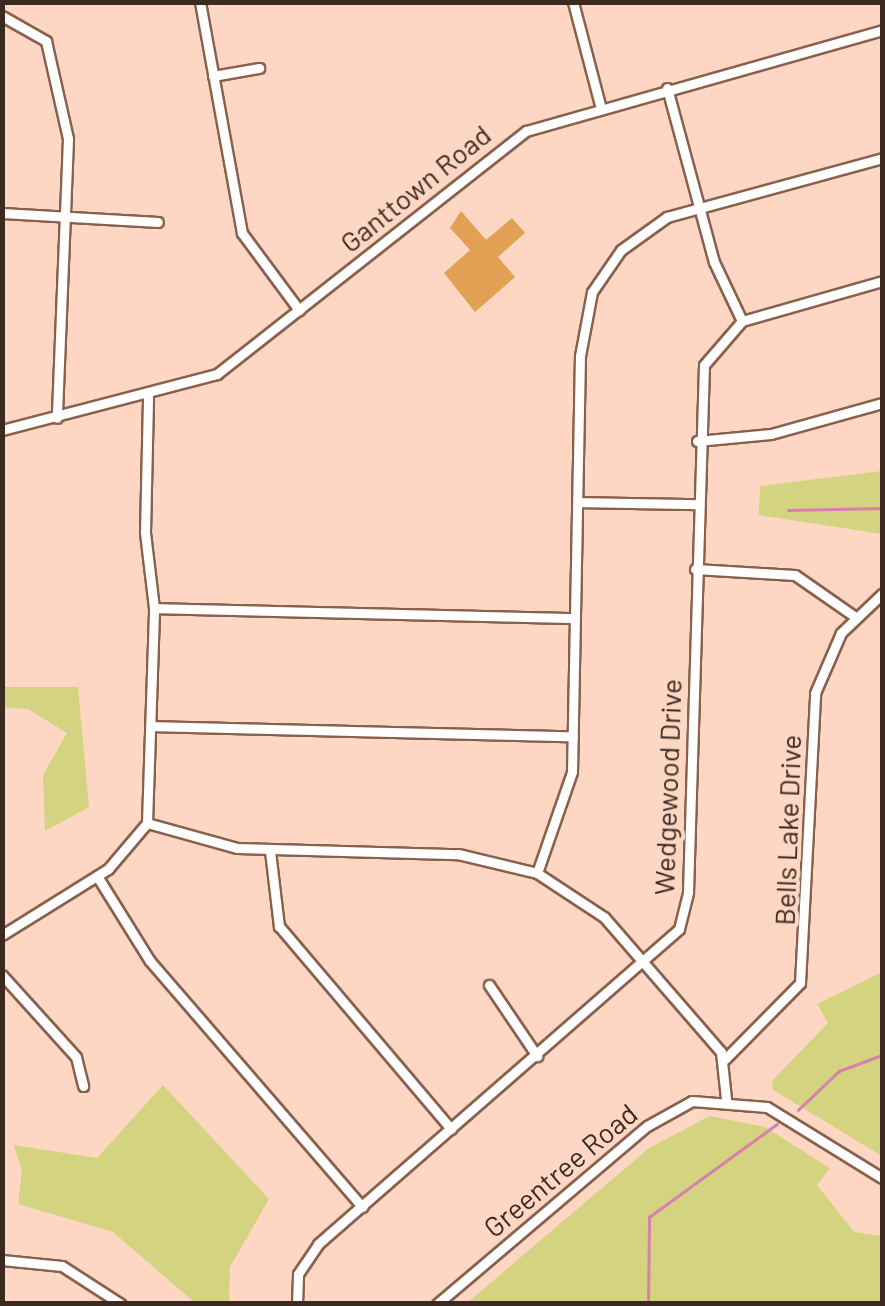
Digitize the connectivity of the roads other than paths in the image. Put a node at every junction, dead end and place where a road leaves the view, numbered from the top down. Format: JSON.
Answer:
{"nodes":[{"id":1,"x":200,"y":2,"type":"edge"},
{"id":2,"x":573,"y":2,"type":"edge"},
{"id":3,"x":2,"y":16,"type":"edge"},
{"id":4,"x":882,"y":30,"type":"edge"},
{"id":5,"x":259,"y":68,"type":"dead end"},
{"id":6,"x":213,"y":76,"type":"junction"},
{"id":7,"x":668,"y":88,"type":"junction"},
{"id":8,"x":600,"y":105,"type":"junction"},
{"id":9,"x":882,"y":158,"type":"edge"},
{"id":10,"x":700,"y":207,"type":"junction"},
{"id":11,"x":2,"y":214,"type":"edge"},
{"id":12,"x":65,"y":217,"type":"junction"},
{"id":13,"x":158,"y":222,"type":"dead end"},
{"id":14,"x":882,"y":280,"type":"edge"},
{"id":15,"x":299,"y":310,"type":"junction"},
{"id":16,"x":742,"y":321,"type":"junction"},
{"id":17,"x":148,"y":397,"type":"junction"},
{"id":18,"x":882,"y":404,"type":"edge"},
{"id":19,"x":57,"y":418,"type":"junction"},
{"id":20,"x":2,"y":430,"type":"edge"},
{"id":21,"x":697,"y":441,"type":"junction"},
{"id":22,"x":578,"y":502,"type":"junction"},
{"id":23,"x":696,"y":504,"type":"junction"},
{"id":24,"x":695,"y":569,"type":"junction"},
{"id":25,"x":882,"y":594,"type":"edge"},
{"id":26,"x":154,"y":608,"type":"junction"},
{"id":27,"x":854,"y":616,"type":"junction"},
{"id":28,"x":574,"y":618,"type":"junction"},
{"id":29,"x":152,"y":726,"type":"junction"},
{"id":30,"x":573,"y":736,"type":"junction"},
{"id":31,"x":147,"y":823,"type":"junction"},
{"id":32,"x":270,"y":851,"type":"junction"},
{"id":33,"x":537,"y":873,"type":"junction"},
{"id":34,"x":98,"y":876,"type":"junction"},
{"id":35,"x":2,"y":935,"type":"edge"},
{"id":36,"x":646,"y":963,"type":"junction"},
{"id":37,"x":2,"y":976,"type":"edge"},
{"id":38,"x":489,"y":985,"type":"dead end"},
{"id":39,"x":537,"y":1056,"type":"junction"},
{"id":40,"x":725,"y":1059,"type":"junction"},
{"id":41,"x":83,"y":1086,"type":"dead end"},
{"id":42,"x":726,"y":1099,"type":"junction"},
{"id":43,"x":451,"y":1129,"type":"junction"},
{"id":44,"x":882,"y":1178,"type":"edge"},
{"id":45,"x":362,"y":1207,"type":"junction"},
{"id":46,"x":2,"y":1260,"type":"edge"},
{"id":47,"x":122,"y":1304,"type":"edge"},
{"id":48,"x":297,"y":1304,"type":"edge"},
{"id":49,"x":437,"y":1304,"type":"edge"}],
"edges":[{"from":1,"to":6,"type":"street"},
{"from":2,"to":8,"type":"street"},
{"from":3,"to":12,"type":"street"},
{"from":4,"to":7,"type":"street","name":"Ganttown Road"},
{"from":5,"to":6,"type":"street"},
{"from":6,"to":15,"type":"street"},
{"from":7,"to":8,"type":"street","name":"Ganttown Road"},
{"from":7,"to":10,"type":"street"},
{"from":8,"to":15,"type":"street","name":"Ganttown Road"},
{"from":9,"to":10,"type":"street"},
{"from":10,"to":16,"type":"street"},
{"from":10,"to":22,"type":"street"},
{"from":11,"to":12,"type":"street"},
{"from":12,"to":13,"type":"street"},
{"from":12,"to":19,"type":"street"},
{"from":14,"to":16,"type":"street"},
{"from":15,"to":17,"type":"street","name":"Ganttown Road"},
{"from":16,"to":21,"type":"street","name":"Wedgewood Drive"},
{"from":17,"to":19,"type":"street","name":"Ganttown Road"},
{"from":17,"to":26,"type":"street"},
{"from":18,"to":21,"type":"street"},
{"from":19,"to":20,"type":"street","name":"Ganttown Road"},
{"from":21,"to":23,"type":"street","name":"Wedgewood Drive"},
{"from":22,"to":23,"type":"street"},
{"from":22,"to":28,"type":"street"},
{"from":23,"to":24,"type":"street","name":"Wedgewood Drive"},
{"from":24,"to":27,"type":"street"},
{"from":24,"to":36,"type":"street","name":"Wedgewood Drive"},
{"from":25,"to":27,"type":"street","name":"Bells Lake Drive"},
{"from":26,"to":28,"type":"street"},
{"from":26,"to":29,"type":"street"},
{"from":27,"to":40,"type":"street","name":"Bells Lake Drive"},
{"from":28,"to":30,"type":"street"},
{"from":29,"to":30,"type":"street"},
{"from":29,"to":31,"type":"street"},
{"from":30,"to":33,"type":"street"},
{"from":31,"to":32,"type":"street"},
{"from":31,"to":34,"type":"street"},
{"from":32,"to":33,"type":"street"},
{"from":32,"to":43,"type":"street"},
{"from":33,"to":36,"type":"street"},
{"from":34,"to":35,"type":"street"},
{"from":34,"to":45,"type":"street"},
{"from":36,"to":39,"type":"street","name":"Wedgewood Drive"},
{"from":36,"to":40,"type":"street"},
{"from":37,"to":41,"type":"street"},
{"from":38,"to":39,"type":"street"},
{"from":39,"to":43,"type":"street","name":"Wedgewood Drive"},
{"from":40,"to":42,"type":"street"},
{"from":42,"to":44,"type":"street","name":"Greentree Road"},
{"from":42,"to":49,"type":"street","name":"Greentree Road"},
{"from":43,"to":45,"type":"street","name":"Wedgewood Drive"},
{"from":45,"to":48,"type":"street","name":"Wedgewood Drive"},
{"from":46,"to":47,"type":"street"}]}
